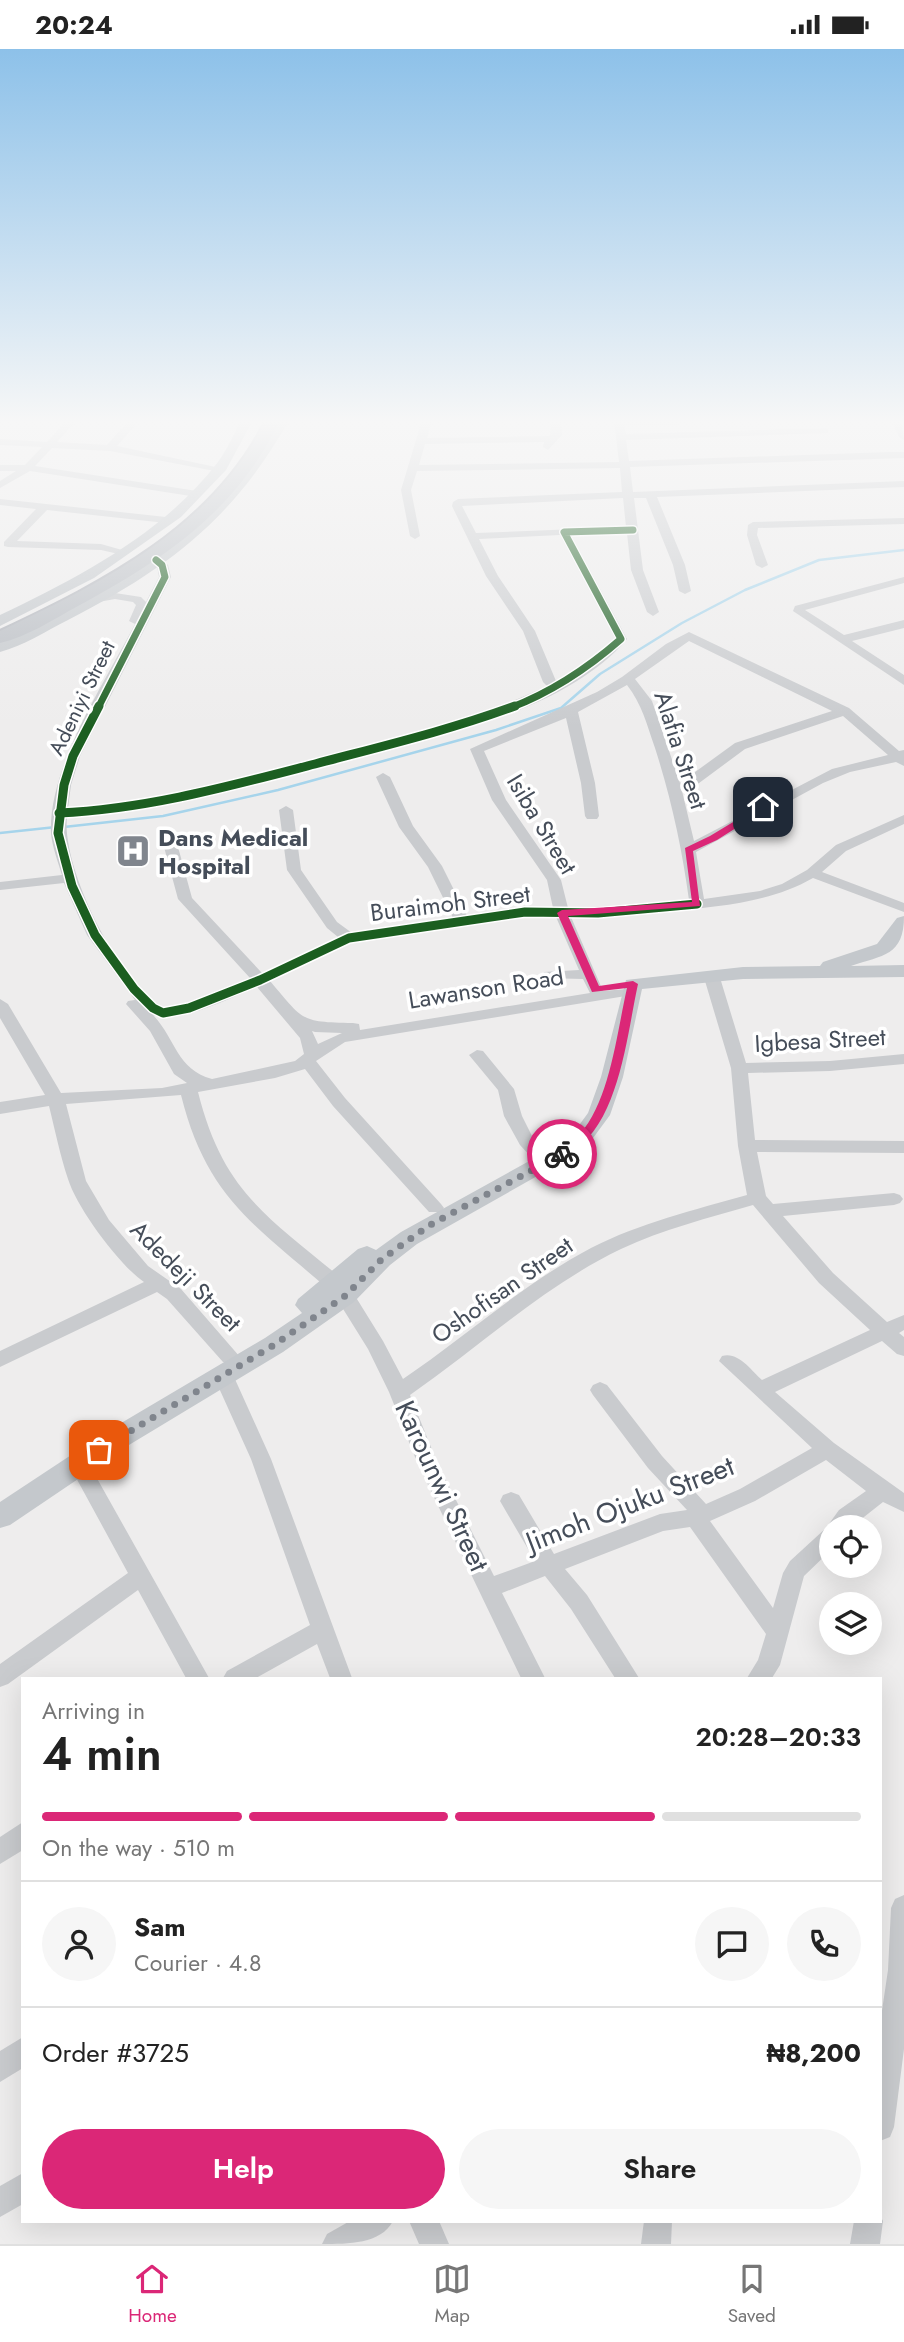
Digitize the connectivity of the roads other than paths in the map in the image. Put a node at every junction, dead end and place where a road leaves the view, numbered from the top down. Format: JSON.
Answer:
{"nodes":[{"id":1,"x":29,"y":522,"type":"edge"},
{"id":2,"x":163,"y":522,"type":"edge"},
{"id":3,"x":176,"y":522,"type":"edge"},
{"id":4,"x":193,"y":522,"type":"edge"},
{"id":5,"x":204,"y":522,"type":"edge"},
{"id":6,"x":412,"y":522,"type":"edge"},
{"id":7,"x":465,"y":522,"type":"edge"},
{"id":8,"x":632,"y":522,"type":"edge"},
{"id":9,"x":662,"y":522,"type":"edge"},
{"id":10,"x":850,"y":522,"type":"edge"},
{"id":11,"x":633,"y":530,"type":"junction"},
{"id":12,"x":564,"y":532,"type":"junction"},
{"id":13,"x":415,"y":536,"type":"dead end"},
{"id":14,"x":471,"y":536,"type":"junction"},
{"id":15,"x":123,"y":552,"type":"junction"},
{"id":16,"x":156,"y":560,"type":"junction"},
{"id":17,"x":762,"y":565,"type":"dead end"},
{"id":18,"x":904,"y":580,"type":"edge"},
{"id":19,"x":685,"y":591,"type":"dead end"},
{"id":20,"x":93,"y":600,"type":"junction"},
{"id":21,"x":653,"y":612,"type":"dead end"},
{"id":22,"x":0,"y":621,"type":"edge"},
{"id":23,"x":904,"y":624,"type":"edge"},
{"id":24,"x":0,"y":629,"type":"edge"},
{"id":25,"x":0,"y":638,"type":"edge"},
{"id":26,"x":844,"y":639,"type":"junction"},
{"id":27,"x":0,"y":647,"type":"edge"},
{"id":28,"x":628,"y":678,"type":"junction"},
{"id":29,"x":904,"y":681,"type":"edge"},
{"id":30,"x":557,"y":687,"type":"junction"},
{"id":31,"x":570,"y":712,"type":"junction"},
{"id":32,"x":844,"y":712,"type":"junction"},
{"id":33,"x":902,"y":757,"type":"edge"},
{"id":34,"x":383,"y":777,"type":"dead end"},
{"id":35,"x":675,"y":789,"type":"junction"},
{"id":36,"x":286,"y":810,"type":"dead end"},
{"id":37,"x":56,"y":815,"type":"junction"},
{"id":38,"x":593,"y":816,"type":"dead end"},
{"id":39,"x":904,"y":819,"type":"edge"},
{"id":40,"x":58,"y":847,"type":"junction"},
{"id":41,"x":171,"y":847,"type":"dead end"},
{"id":42,"x":689,"y":850,"type":"junction"},
{"id":43,"x":812,"y":873,"type":"junction"},
{"id":44,"x":63,"y":879,"type":"junction"},
{"id":45,"x":0,"y":886,"type":"edge"},
{"id":46,"x":697,"y":904,"type":"junction"},
{"id":47,"x":904,"y":908,"type":"edge"},
{"id":48,"x":562,"y":913,"type":"junction"},
{"id":49,"x":462,"y":921,"type":"junction"},
{"id":50,"x":904,"y":922,"type":"edge"},
{"id":51,"x":349,"y":938,"type":"junction"},
{"id":52,"x":884,"y":949,"type":"junction"},
{"id":53,"x":818,"y":971,"type":"junction"},
{"id":54,"x":900,"y":973,"type":"edge"},
{"id":55,"x":588,"y":974,"type":"junction"},
{"id":56,"x":550,"y":975,"type":"dead end"},
{"id":57,"x":260,"y":980,"type":"junction"},
{"id":58,"x":713,"y":981,"type":"junction"},
{"id":59,"x":619,"y":989,"type":"junction"},
{"id":60,"x":0,"y":1003,"type":"edge"},
{"id":61,"x":189,"y":1007,"type":"junction"},
{"id":62,"x":291,"y":1019,"type":"junction"},
{"id":63,"x":166,"y":1048,"type":"junction"},
{"id":64,"x":477,"y":1055,"type":"dead end"},
{"id":65,"x":310,"y":1059,"type":"junction"},
{"id":66,"x":904,"y":1059,"type":"edge"},
{"id":67,"x":739,"y":1068,"type":"junction"},
{"id":68,"x":606,"y":1076,"type":"junction"},
{"id":69,"x":212,"y":1083,"type":"junction"},
{"id":70,"x":188,"y":1088,"type":"junction"},
{"id":71,"x":162,"y":1093,"type":"junction"},
{"id":72,"x":56,"y":1099,"type":"junction"},
{"id":73,"x":0,"y":1108,"type":"edge"},
{"id":74,"x":747,"y":1146,"type":"junction"},
{"id":75,"x":904,"y":1147,"type":"edge"},
{"id":76,"x":538,"y":1154,"type":"junction"},
{"id":77,"x":894,"y":1199,"type":"dead end"},
{"id":78,"x":764,"y":1205,"type":"junction"},
{"id":79,"x":435,"y":1208,"type":"junction"},
{"id":80,"x":157,"y":1284,"type":"junction"},
{"id":81,"x":340,"y":1289,"type":"junction"},
{"id":82,"x":896,"y":1327,"type":"edge"},
{"id":83,"x":904,"y":1349,"type":"edge"},
{"id":84,"x":0,"y":1360,"type":"edge"},
{"id":85,"x":729,"y":1361,"type":"dead end"},
{"id":86,"x":227,"y":1367,"type":"junction"},
{"id":87,"x":600,"y":1390,"type":"dead end"},
{"id":88,"x":760,"y":1390,"type":"junction"},
{"id":89,"x":399,"y":1392,"type":"junction"},
{"id":90,"x":827,"y":1449,"type":"junction"},
{"id":91,"x":78,"y":1463,"type":"junction"},
{"id":92,"x":882,"y":1491,"type":"junction"},
{"id":93,"x":0,"y":1499,"type":"edge"},
{"id":94,"x":511,"y":1501,"type":"dead end"},
{"id":95,"x":904,"y":1503,"type":"edge"},
{"id":96,"x":849,"y":1515,"type":"edge"},
{"id":97,"x":0,"y":1517,"type":"edge"},
{"id":98,"x":695,"y":1517,"type":"junction"},
{"id":99,"x":819,"y":1549,"type":"edge"},
{"id":100,"x":550,"y":1566,"type":"junction"},
{"id":101,"x":142,"y":1575,"type":"junction"},
{"id":102,"x":489,"y":1588,"type":"junction"},
{"id":103,"x":324,"y":1629,"type":"junction"},
{"id":104,"x":776,"y":1630,"type":"junction"},
{"id":105,"x":0,"y":1677,"type":"edge"},
{"id":106,"x":197,"y":1677,"type":"edge"},
{"id":107,"x":238,"y":1677,"type":"edge"},
{"id":108,"x":341,"y":1677,"type":"edge"},
{"id":109,"x":533,"y":1677,"type":"edge"},
{"id":110,"x":627,"y":1677,"type":"edge"},
{"id":111,"x":759,"y":1677,"type":"edge"},
{"id":112,"x":21,"y":1836,"type":"edge"},
{"id":113,"x":0,"y":1852,"type":"edge"},
{"id":114,"x":904,"y":1908,"type":"edge"},
{"id":115,"x":21,"y":2052,"type":"edge"},
{"id":116,"x":0,"y":2068,"type":"edge"},
{"id":117,"x":882,"y":2112,"type":"edge"},
{"id":118,"x":21,"y":2188,"type":"edge"},
{"id":119,"x":0,"y":2203,"type":"edge"},
{"id":120,"x":374,"y":2223,"type":"edge"},
{"id":121,"x":425,"y":2223,"type":"edge"},
{"id":122,"x":658,"y":2223,"type":"edge"},
{"id":123,"x":868,"y":2223,"type":"edge"},
{"id":124,"x":337,"y":2244,"type":"edge"},
{"id":125,"x":433,"y":2244,"type":"edge"},
{"id":126,"x":656,"y":2244,"type":"edge"},
{"id":127,"x":865,"y":2244,"type":"edge"}],
"edges":[{"from":1,"to":15,"type":"street"},
{"from":2,"to":15,"type":"main road"},
{"from":3,"to":24,"type":"highway"},
{"from":4,"to":25,"type":"highway"},
{"from":5,"to":16,"type":"main road"},
{"from":6,"to":13,"type":"street"},
{"from":7,"to":14,"type":"street"},
{"from":8,"to":11,"type":"street"},
{"from":9,"to":19,"type":"street"},
{"from":10,"to":17,"type":"street"},
{"from":11,"to":12,"type":"street"},
{"from":11,"to":21,"type":"street"},
{"from":12,"to":14,"type":"street"},
{"from":12,"to":30,"type":"street"},
{"from":14,"to":30,"type":"street"},
{"from":15,"to":22,"type":"main road"},
{"from":16,"to":20,"type":"main road"},
{"from":16,"to":37,"type":"street","name":"Adeniyi Street"},
{"from":18,"to":26,"type":"street"},
{"from":20,"to":27,"type":"main road"},
{"from":20,"to":37,"type":"street","name":"Adeniyi Street"},
{"from":23,"to":26,"type":"street"},
{"from":26,"to":29,"type":"street"},
{"from":28,"to":31,"type":"street"},
{"from":28,"to":32,"type":"street"},
{"from":28,"to":35,"type":"street","name":"Alafia Street"},
{"from":30,"to":37,"type":"street"},
{"from":31,"to":38,"type":"street"},
{"from":31,"to":48,"type":"street","name":"Isiba Street"},
{"from":32,"to":33,"type":"street"},
{"from":32,"to":35,"type":"street"},
{"from":33,"to":42,"type":"street"},
{"from":34,"to":49,"type":"street"},
{"from":35,"to":42,"type":"street","name":"Alafia Street"},
{"from":36,"to":51,"type":"street"},
{"from":37,"to":40,"type":"street","name":"Adeniyi Street"},
{"from":39,"to":43,"type":"street"},
{"from":40,"to":44,"type":"street","name":"Adeniyi Street"},
{"from":40,"to":61,"type":"street","name":"Adeniyi Street"},
{"from":41,"to":57,"type":"street"},
{"from":42,"to":46,"type":"street","name":"Alafia Street"},
{"from":43,"to":46,"type":"street"},
{"from":43,"to":47,"type":"street"},
{"from":44,"to":45,"type":"street"},
{"from":44,"to":63,"type":"street","name":"Adeniyi Street"},
{"from":46,"to":48,"type":"street","name":"Buraimoh Street"},
{"from":48,"to":49,"type":"street","name":"Buraimoh Street"},
{"from":48,"to":55,"type":"street","name":"Isiba Street"},
{"from":49,"to":51,"type":"street","name":"Buraimoh Street"},
{"from":50,"to":52,"type":"main road"},
{"from":51,"to":57,"type":"street","name":"Buraimoh Street"},
{"from":52,"to":53,"type":"main road"},
{"from":52,"to":54,"type":"main road"},
{"from":53,"to":54,"type":"main road","name":"Lawanson Road"},
{"from":53,"to":59,"type":"main road","name":"Lawanson Road"},
{"from":54,"to":58,"type":"main road","name":"Lawanson Road"},
{"from":55,"to":56,"type":"street"},
{"from":55,"to":59,"type":"street","name":"Isiba Street"},
{"from":57,"to":61,"type":"street","name":"Buraimoh Street"},
{"from":57,"to":62,"type":"street"},
{"from":58,"to":59,"type":"main road","name":"Lawanson Road"},
{"from":58,"to":67,"type":"street"},
{"from":59,"to":62,"type":"street"},
{"from":59,"to":65,"type":"street","name":"Lawanson Road"},
{"from":59,"to":68,"type":"main road"},
{"from":60,"to":72,"type":"street","name":"Adedeji Street"},
{"from":61,"to":63,"type":"street"},
{"from":62,"to":65,"type":"street"},
{"from":63,"to":69,"type":"street","name":"Adeniyi Street"},
{"from":63,"to":71,"type":"street"},
{"from":64,"to":76,"type":"street"},
{"from":65,"to":69,"type":"street","name":"Lawanson Road"},
{"from":65,"to":79,"type":"street"},
{"from":66,"to":67,"type":"street","name":"Igbesa Street"},
{"from":67,"to":74,"type":"street"},
{"from":68,"to":76,"type":"main road"},
{"from":68,"to":81,"type":"main road"},
{"from":69,"to":70,"type":"street","name":"Lawanson Road"},
{"from":70,"to":71,"type":"street","name":"Lawanson Road"},
{"from":70,"to":81,"type":"street"},
{"from":71,"to":72,"type":"street","name":"Lawanson Road"},
{"from":72,"to":73,"type":"street","name":"Lawanson Road"},
{"from":72,"to":80,"type":"street","name":"Adedeji Street"},
{"from":74,"to":75,"type":"street"},
{"from":74,"to":78,"type":"street"},
{"from":76,"to":79,"type":"main road"},
{"from":77,"to":78,"type":"street","name":"Oshofisan Street"},
{"from":78,"to":82,"type":"street"},
{"from":78,"to":89,"type":"street","name":"Oshofisan Street"},
{"from":79,"to":81,"type":"main road"},
{"from":80,"to":84,"type":"street"},
{"from":80,"to":86,"type":"street","name":"Adedeji Street"},
{"from":81,"to":86,"type":"main road"},
{"from":81,"to":89,"type":"street","name":"Karounwi Street"},
{"from":82,"to":83,"type":"street"},
{"from":82,"to":88,"type":"street"},
{"from":85,"to":88,"type":"street"},
{"from":86,"to":91,"type":"main road"},
{"from":86,"to":93,"type":"main road"},
{"from":86,"to":103,"type":"street","name":"Adedeji Street"},
{"from":87,"to":98,"type":"street"},
{"from":88,"to":90,"type":"street"},
{"from":89,"to":102,"type":"street","name":"Karounwi Street"},
{"from":90,"to":92,"type":"street"},
{"from":90,"to":98,"type":"street","name":"Jimoh Ojuku Street"},
{"from":91,"to":97,"type":"main road"},
{"from":91,"to":101,"type":"street"},
{"from":92,"to":95,"type":"street"},
{"from":92,"to":96,"type":"street"},
{"from":94,"to":100,"type":"street"},
{"from":98,"to":100,"type":"street","name":"Jimoh Ojuku Street"},
{"from":98,"to":104,"type":"street"},
{"from":99,"to":104,"type":"street"},
{"from":100,"to":102,"type":"street","name":"Jimoh Ojuku Street"},
{"from":100,"to":110,"type":"street"},
{"from":101,"to":105,"type":"street"},
{"from":101,"to":106,"type":"street"},
{"from":102,"to":109,"type":"street","name":"Karounwi Street"},
{"from":103,"to":107,"type":"street"},
{"from":103,"to":108,"type":"street","name":"Adedeji Street"},
{"from":104,"to":111,"type":"street"},
{"from":112,"to":113,"type":"street"},
{"from":114,"to":117,"type":"street"},
{"from":115,"to":116,"type":"street"},
{"from":118,"to":119,"type":"street"},
{"from":120,"to":124,"type":"street"},
{"from":121,"to":125,"type":"street"},
{"from":122,"to":126,"type":"street"},
{"from":123,"to":127,"type":"street"}]}
